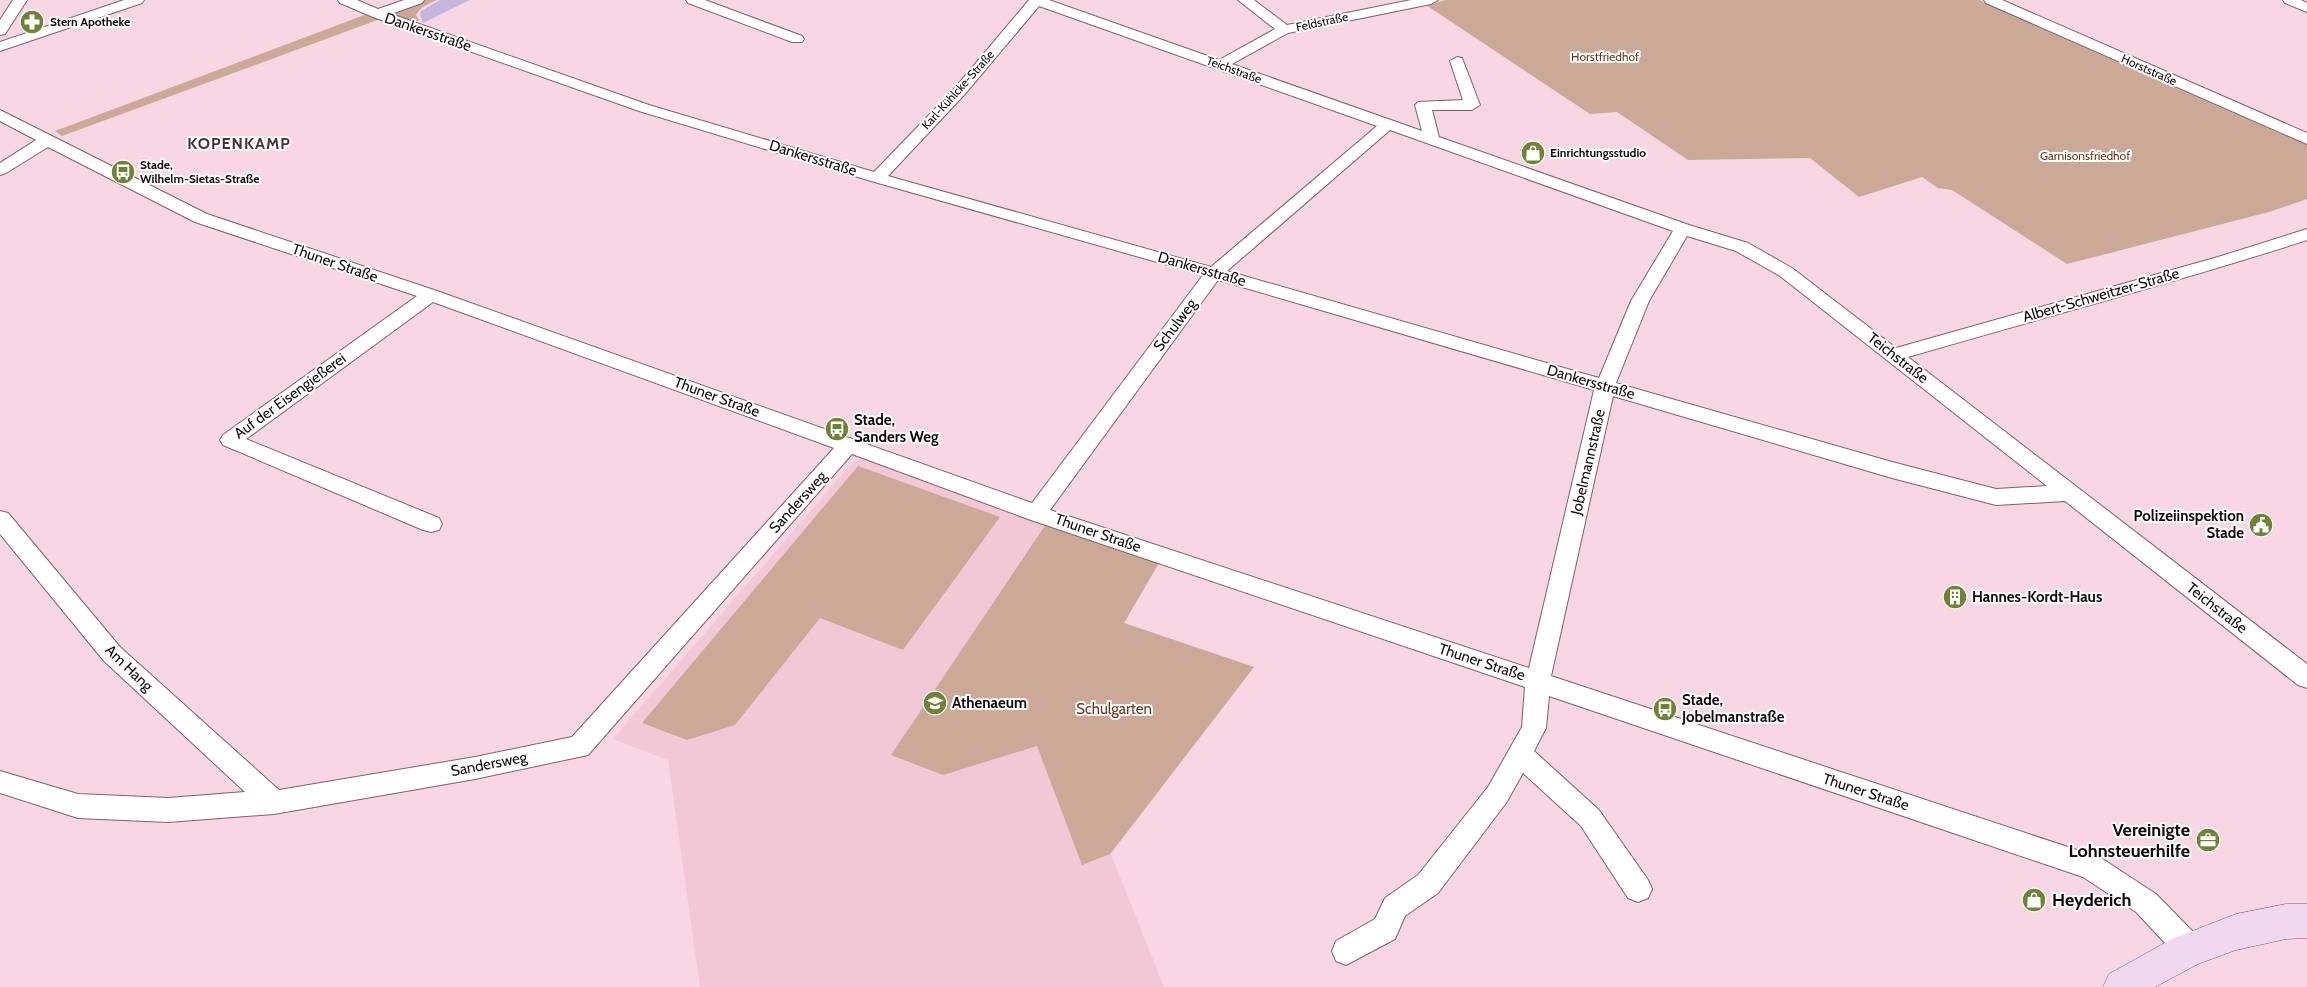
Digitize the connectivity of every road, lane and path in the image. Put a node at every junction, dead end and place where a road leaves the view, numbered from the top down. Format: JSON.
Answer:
{"nodes":[{"id":1,"x":20,"y":0,"type":"edge"},
{"id":2,"x":137,"y":0,"type":"edge"},
{"id":3,"x":345,"y":0,"type":"edge"},
{"id":4,"x":417,"y":0,"type":"edge"},
{"id":5,"x":694,"y":0,"type":"edge"},
{"id":6,"x":1037,"y":0,"type":"edge"},
{"id":7,"x":1245,"y":0,"type":"edge"},
{"id":8,"x":1431,"y":0,"type":"edge"},
{"id":9,"x":1992,"y":0,"type":"edge"},
{"id":10,"x":2290,"y":0,"type":"edge"},
{"id":11,"x":2307,"y":8,"type":"edge"},
{"id":12,"x":378,"y":14,"type":"junction"},
{"id":13,"x":1284,"y":30,"type":"junction"},
{"id":14,"x":0,"y":31,"type":"edge"},
{"id":15,"x":797,"y":39,"type":"dead end"},
{"id":16,"x":0,"y":47,"type":"edge"},
{"id":17,"x":1457,"y":61,"type":"dead end"},
{"id":18,"x":1220,"y":65,"type":"junction"},
{"id":19,"x":0,"y":115,"type":"edge"},
{"id":20,"x":1387,"y":125,"type":"junction"},
{"id":21,"x":2307,"y":138,"type":"edge"},
{"id":22,"x":46,"y":141,"type":"junction"},
{"id":23,"x":1432,"y":141,"type":"junction"},
{"id":24,"x":0,"y":170,"type":"edge"},
{"id":25,"x":877,"y":178,"type":"junction"},
{"id":26,"x":1683,"y":229,"type":"junction"},
{"id":27,"x":2307,"y":234,"type":"edge"},
{"id":28,"x":1214,"y":273,"type":"junction"},
{"id":29,"x":431,"y":295,"type":"junction"},
{"id":30,"x":1895,"y":355,"type":"junction"},
{"id":31,"x":1605,"y":386,"type":"junction"},
{"id":32,"x":849,"y":444,"type":"junction"},
{"id":33,"x":2069,"y":493,"type":"junction"},
{"id":34,"x":1036,"y":513,"type":"junction"},
{"id":35,"x":0,"y":519,"type":"edge"},
{"id":36,"x":432,"y":524,"type":"dead end"},
{"id":37,"x":2307,"y":678,"type":"edge"},
{"id":38,"x":1538,"y":681,"type":"junction"},
{"id":39,"x":1520,"y":754,"type":"junction"},
{"id":40,"x":0,"y":782,"type":"edge"},
{"id":41,"x":274,"y":802,"type":"junction"},
{"id":42,"x":1638,"y":889,"type":"dead end"},
{"id":43,"x":2307,"y":921,"type":"edge"},
{"id":44,"x":2190,"y":949,"type":"junction"},
{"id":45,"x":1346,"y":951,"type":"dead end"},
{"id":46,"x":2122,"y":987,"type":"edge"}],
"edges":[{"from":1,"to":14,"type":"street"},
{"from":2,"to":16,"type":"street"},
{"from":3,"to":12,"type":"street","name":"Dankersstraße"},
{"from":4,"to":12,"type":"street"},
{"from":5,"to":15,"type":"street"},
{"from":6,"to":18,"type":"street","name":"Teichstraße"},
{"from":6,"to":25,"type":"street","name":"Karl-Kühlcke-Straße"},
{"from":7,"to":13,"type":"street"},
{"from":8,"to":13,"type":"street","name":"Feldstraße"},
{"from":9,"to":21,"type":"street","name":"Horststraße"},
{"from":10,"to":11,"type":"street"},
{"from":12,"to":25,"type":"street","name":"Dankersstraße"},
{"from":13,"to":18,"type":"street","name":"Feldstraße"},
{"from":17,"to":23,"type":"street"},
{"from":18,"to":20,"type":"street","name":"Teichstraße"},
{"from":19,"to":22,"type":"street","name":"Thuner Straße"},
{"from":20,"to":23,"type":"street","name":"Teichstraße"},
{"from":20,"to":28,"type":"street","name":"Schulweg"},
{"from":22,"to":24,"type":"street"},
{"from":22,"to":29,"type":"street","name":"Thuner Straße"},
{"from":23,"to":26,"type":"street","name":"Teichstraße"},
{"from":25,"to":28,"type":"street","name":"Dankersstraße"},
{"from":26,"to":30,"type":"street","name":"Teichstraße"},
{"from":26,"to":31,"type":"street","name":"Jobelmannstraße"},
{"from":27,"to":30,"type":"street","name":"Albert-Schweitzer-Straße"},
{"from":28,"to":31,"type":"street","name":"Dankersstraße"},
{"from":28,"to":34,"type":"street","name":"Schulweg"},
{"from":29,"to":32,"type":"street","name":"Thuner Straße"},
{"from":29,"to":36,"type":"street","name":"Auf der Eisengießerei"},
{"from":30,"to":33,"type":"street","name":"Teichstraße"},
{"from":31,"to":33,"type":"street","name":"Dankersstraße"},
{"from":31,"to":38,"type":"street","name":"Jobelmannstraße"},
{"from":32,"to":34,"type":"street","name":"Thuner Straße"},
{"from":32,"to":41,"type":"street","name":"Sandersweg"},
{"from":33,"to":37,"type":"street","name":"Teichstraße"},
{"from":34,"to":38,"type":"street","name":"Thuner Straße"},
{"from":35,"to":41,"type":"street","name":"Am Hang"},
{"from":38,"to":39,"type":"street","name":"Jobelmannstraße"},
{"from":38,"to":44,"type":"street","name":"Thuner Straße"},
{"from":39,"to":42,"type":"street"},
{"from":39,"to":45,"type":"street","name":"Jobelmannstraße"},
{"from":40,"to":41,"type":"street","name":"Sandersweg"},
{"from":43,"to":44,"type":"main road"},
{"from":44,"to":46,"type":"main road"}]}
